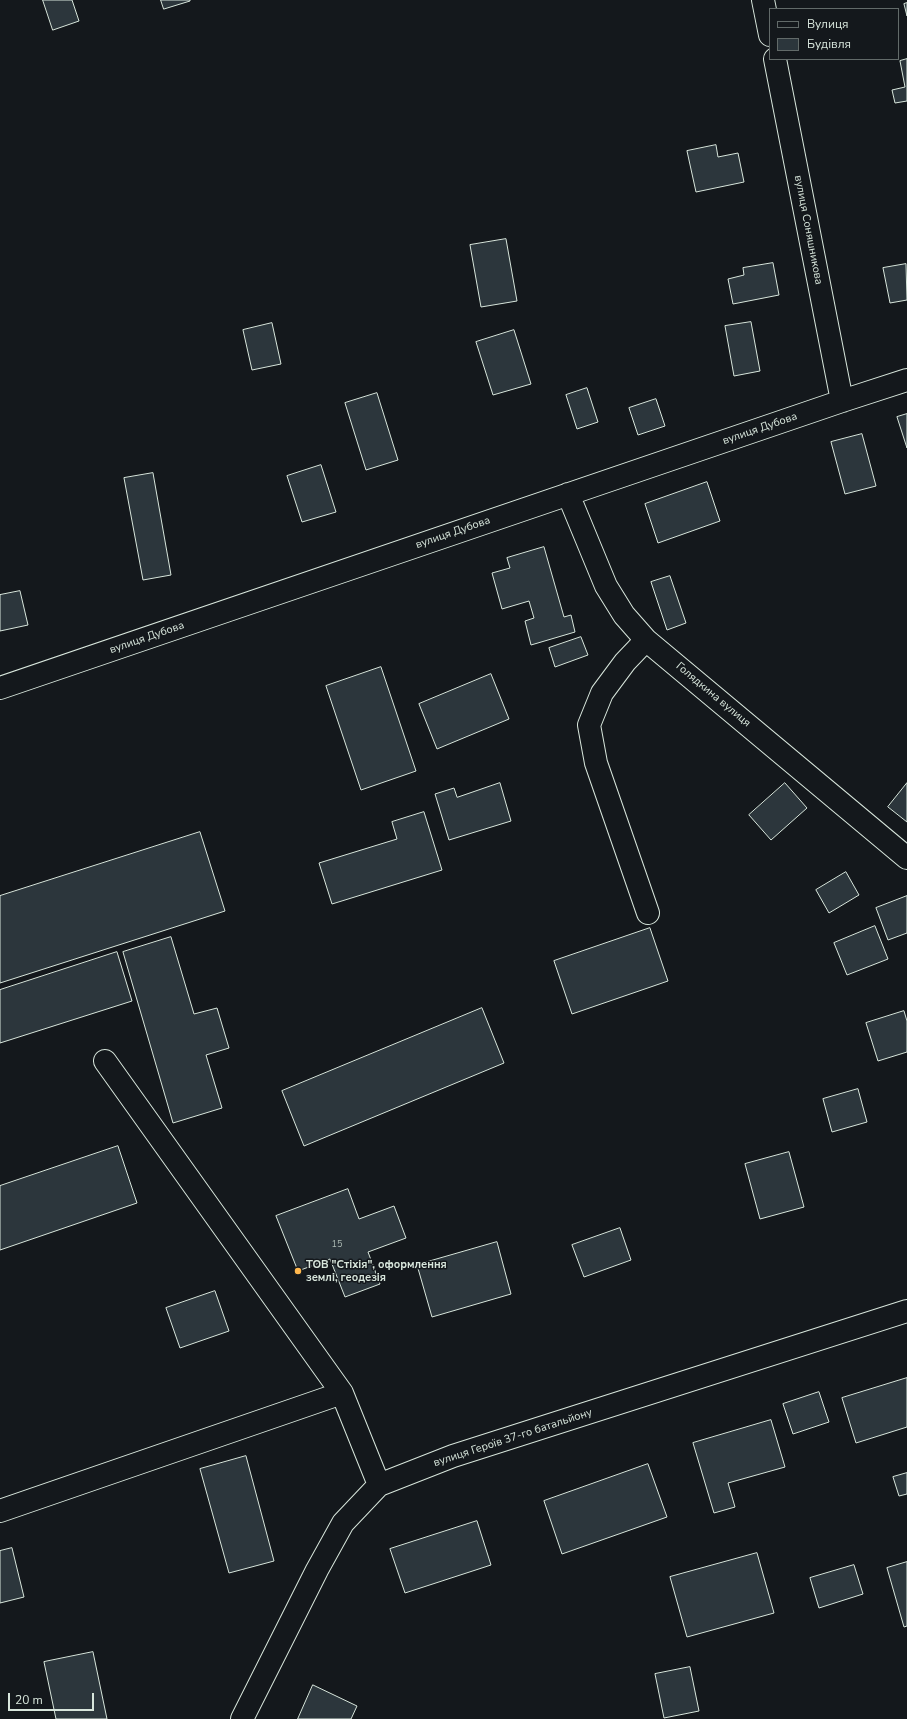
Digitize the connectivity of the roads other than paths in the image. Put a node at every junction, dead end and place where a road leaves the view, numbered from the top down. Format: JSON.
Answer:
{"nodes":[{"id":1,"x":763,"y":0,"type":"edge"},
{"id":2,"x":769,"y":30,"type":"edge"},
{"id":3,"x":775,"y":60,"type":"edge"},
{"id":4,"x":907,"y":380,"type":"edge"},
{"id":5,"x":842,"y":401,"type":"junction"},
{"id":6,"x":568,"y":494,"type":"junction"},
{"id":7,"x":646,"y":640,"type":"junction"},
{"id":8,"x":0,"y":688,"type":"edge"},
{"id":9,"x":907,"y":858,"type":"edge"},
{"id":10,"x":648,"y":914,"type":"dead end"},
{"id":11,"x":105,"y":1061,"type":"dead end"},
{"id":12,"x":907,"y":1311,"type":"edge"},
{"id":13,"x":342,"y":1392,"type":"junction"},
{"id":14,"x":379,"y":1485,"type":"junction"},
{"id":15,"x":0,"y":1511,"type":"edge"},
{"id":16,"x":242,"y":1719,"type":"edge"}],
"edges":[{"from":1,"to":2,"type":"street"},
{"from":3,"to":5,"type":"street","name":"вулиця Соняшникова"},
{"from":4,"to":5,"type":"street","name":"вулиця Дубова"},
{"from":5,"to":6,"type":"street","name":"вулиця Дубова"},
{"from":6,"to":7,"type":"street","name":"Голядкина вулиця"},
{"from":6,"to":8,"type":"street","name":"вулиця Дубова"},
{"from":7,"to":9,"type":"street","name":"Голядкина вулиця"},
{"from":7,"to":10,"type":"street"},
{"from":11,"to":13,"type":"street"},
{"from":12,"to":14,"type":"street","name":"вулиця Героїв 37-го батальйону"},
{"from":13,"to":14,"type":"street"},
{"from":13,"to":15,"type":"street"},
{"from":14,"to":16,"type":"street","name":"вулиця Героїв 37-го батальйону"}]}
